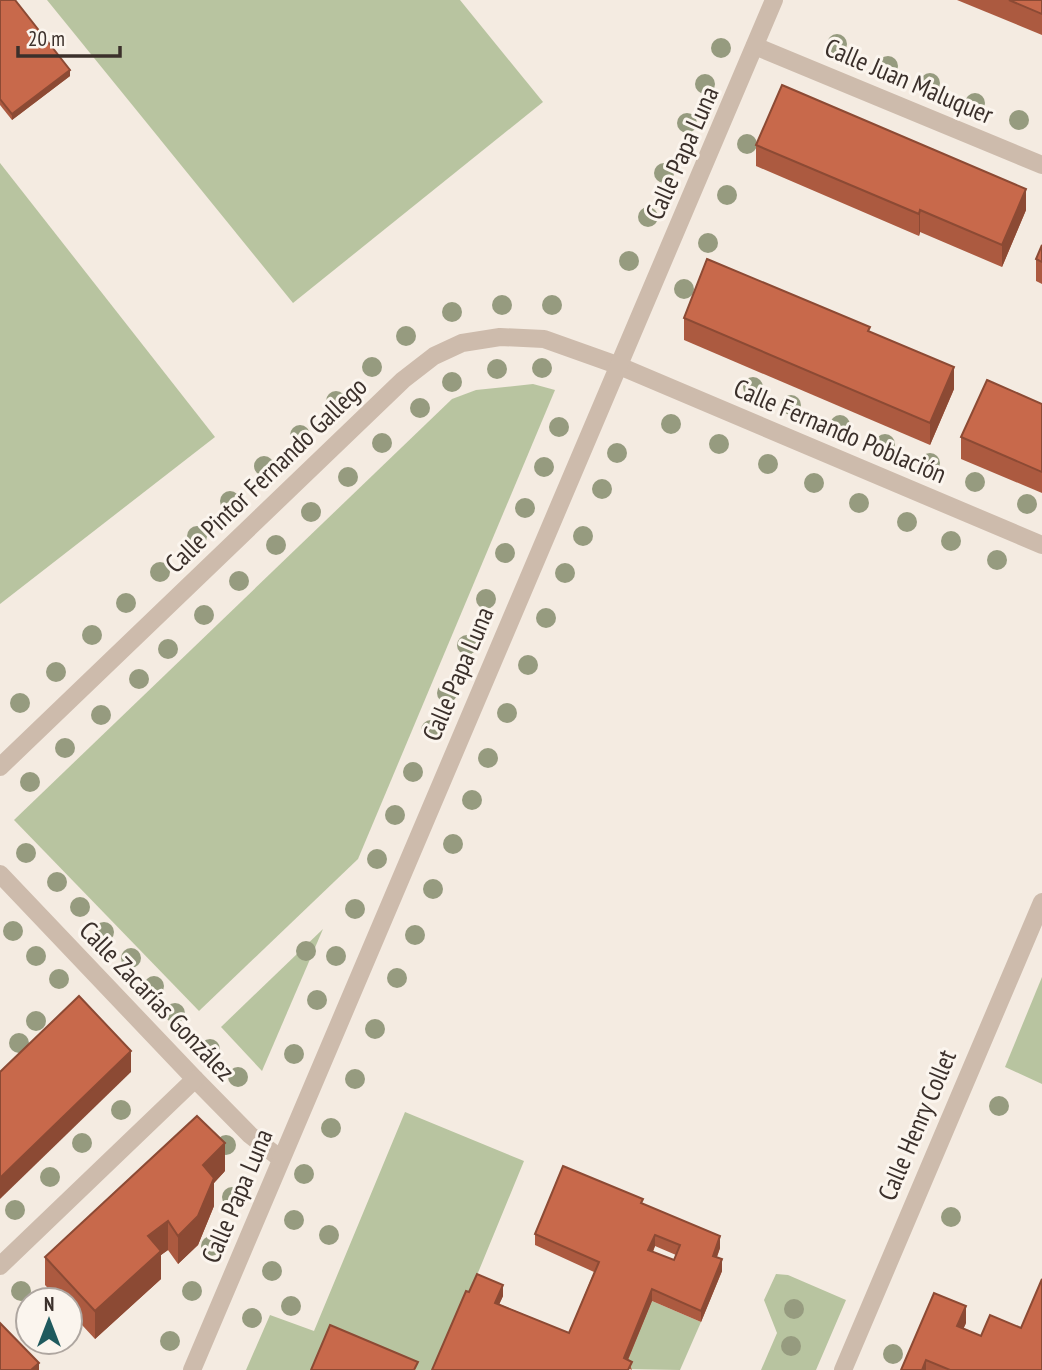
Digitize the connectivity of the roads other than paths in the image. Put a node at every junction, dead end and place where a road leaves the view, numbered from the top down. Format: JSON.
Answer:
{"nodes":[{"id":1,"x":774,"y":0,"type":"edge"},
{"id":2,"x":755,"y":46,"type":"junction"},
{"id":3,"x":1042,"y":165,"type":"edge"},
{"id":4,"x":617,"y":365,"type":"junction"},
{"id":5,"x":1042,"y":545,"type":"edge"},
{"id":6,"x":0,"y":767,"type":"edge"},
{"id":7,"x":0,"y":874,"type":"edge"},
{"id":8,"x":1042,"y":902,"type":"edge"},
{"id":9,"x":195,"y":1079,"type":"junction"},
{"id":10,"x":281,"y":1158,"type":"junction"},
{"id":11,"x":0,"y":1266,"type":"edge"},
{"id":12,"x":192,"y":1370,"type":"edge"},
{"id":13,"x":843,"y":1370,"type":"edge"}],
"edges":[{"from":1,"to":2,"type":"street","name":"Calle Papa Luna"},
{"from":2,"to":3,"type":"street","name":"Calle Juan Maluquer"},
{"from":2,"to":4,"type":"street","name":"Calle Papa Luna"},
{"from":4,"to":5,"type":"street","name":"Calle Fernando Población"},
{"from":4,"to":6,"type":"street","name":"Calle Pintor Fernando Gallego"},
{"from":4,"to":10,"type":"street","name":"Calle Papa Luna"},
{"from":7,"to":9,"type":"street","name":"Calle Zacarías González"},
{"from":8,"to":13,"type":"street","name":"Calle Henry Collet"},
{"from":9,"to":10,"type":"street","name":"Calle Zacarías González"},
{"from":9,"to":11,"type":"street"},
{"from":10,"to":12,"type":"street","name":"Calle Papa Luna"}]}
